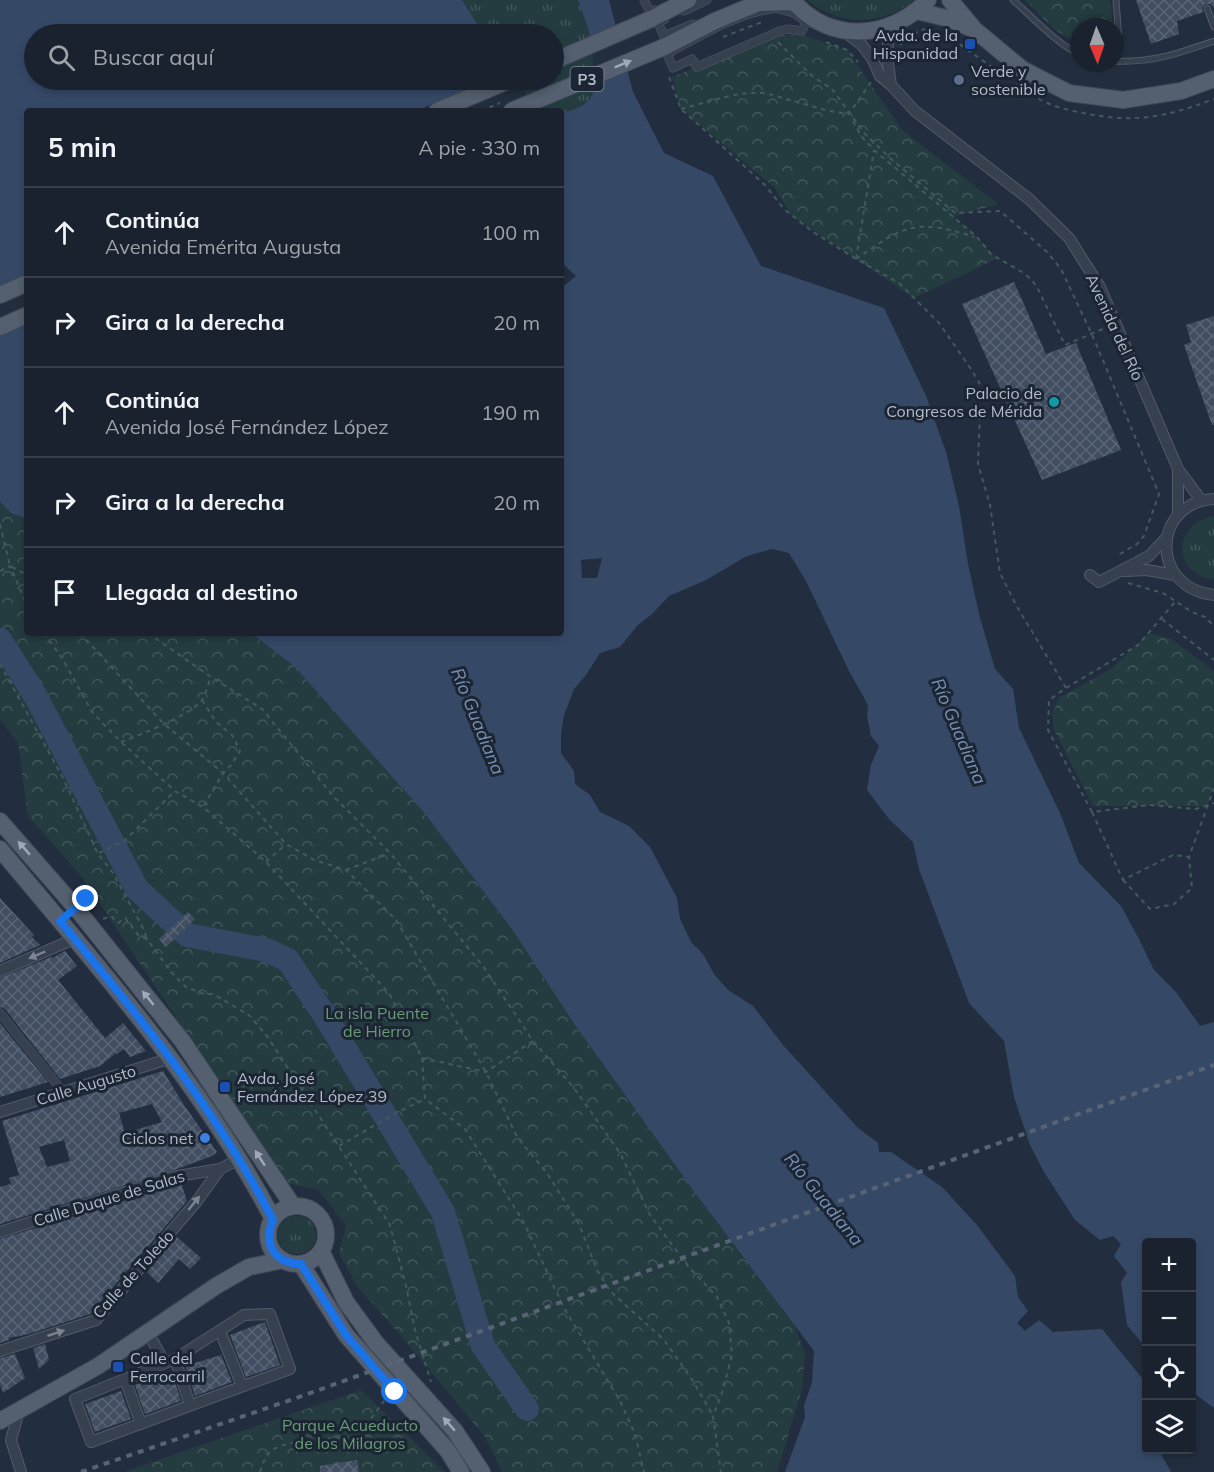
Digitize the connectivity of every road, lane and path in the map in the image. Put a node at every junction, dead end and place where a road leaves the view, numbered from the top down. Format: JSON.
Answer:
{"nodes":[{"id":1,"x":644,"y":0,"type":"edge"},
{"id":2,"x":675,"y":0,"type":"edge"},
{"id":3,"x":688,"y":0,"type":"edge"},
{"id":4,"x":707,"y":0,"type":"edge"},
{"id":5,"x":748,"y":0,"type":"edge"},
{"id":6,"x":950,"y":0,"type":"edge"},
{"id":7,"x":1013,"y":0,"type":"edge"},
{"id":8,"x":1116,"y":0,"type":"edge"},
{"id":9,"x":793,"y":1,"type":"edge"},
{"id":10,"x":923,"y":5,"type":"edge"},
{"id":11,"x":1207,"y":8,"type":"dead end"},
{"id":12,"x":1117,"y":18,"type":"edge"},
{"id":13,"x":770,"y":20,"type":"dead end"},
{"id":14,"x":894,"y":25,"type":"junction"},
{"id":15,"x":1214,"y":27,"type":"edge"},
{"id":16,"x":975,"y":30,"type":"junction"},
{"id":17,"x":771,"y":35,"type":"junction"},
{"id":18,"x":722,"y":37,"type":"dead end"},
{"id":19,"x":844,"y":37,"type":"junction"},
{"id":20,"x":1214,"y":41,"type":"edge"},
{"id":21,"x":852,"y":47,"type":"dead end"},
{"id":22,"x":1070,"y":49,"type":"edge"},
{"id":23,"x":564,"y":57,"type":"edge"},
{"id":24,"x":1124,"y":61,"type":"edge"},
{"id":25,"x":667,"y":74,"type":"dead end"},
{"id":26,"x":880,"y":76,"type":"junction"},
{"id":27,"x":1214,"y":79,"type":"edge"},
{"id":28,"x":891,"y":85,"type":"junction"},
{"id":29,"x":564,"y":89,"type":"edge"},
{"id":30,"x":486,"y":90,"type":"edge"},
{"id":31,"x":561,"y":90,"type":"edge"},
{"id":32,"x":1214,"y":99,"type":"edge"},
{"id":33,"x":444,"y":108,"type":"edge"},
{"id":34,"x":518,"y":108,"type":"edge"},
{"id":35,"x":681,"y":109,"type":"junction"},
{"id":36,"x":1074,"y":112,"type":"dead end"},
{"id":37,"x":849,"y":114,"type":"junction"},
{"id":38,"x":874,"y":150,"type":"junction"},
{"id":39,"x":977,"y":237,"type":"junction"},
{"id":40,"x":856,"y":259,"type":"junction"},
{"id":41,"x":24,"y":285,"type":"edge"},
{"id":42,"x":0,"y":295,"type":"edge"},
{"id":43,"x":24,"y":316,"type":"edge"},
{"id":44,"x":1116,"y":324,"type":"junction"},
{"id":45,"x":0,"y":327,"type":"edge"},
{"id":46,"x":1092,"y":334,"type":"junction"},
{"id":47,"x":1178,"y":469,"type":"junction"},
{"id":48,"x":1214,"y":499,"type":"edge"},
{"id":49,"x":1201,"y":500,"type":"junction"},
{"id":50,"x":1178,"y":515,"type":"junction"},
{"id":51,"x":0,"y":524,"type":"edge"},
{"id":52,"x":1167,"y":538,"type":"junction"},
{"id":53,"x":10,"y":566,"type":"junction"},
{"id":54,"x":0,"y":571,"type":"edge"},
{"id":55,"x":1122,"y":571,"type":"junction"},
{"id":56,"x":24,"y":573,"type":"edge"},
{"id":57,"x":1090,"y":575,"type":"dead end"},
{"id":58,"x":1175,"y":575,"type":"junction"},
{"id":59,"x":1214,"y":595,"type":"edge"},
{"id":60,"x":24,"y":598,"type":"edge"},
{"id":61,"x":1175,"y":602,"type":"junction"},
{"id":62,"x":1161,"y":619,"type":"junction"},
{"id":63,"x":1214,"y":626,"type":"edge"},
{"id":64,"x":46,"y":636,"type":"edge"},
{"id":65,"x":83,"y":636,"type":"edge"},
{"id":66,"x":152,"y":636,"type":"edge"},
{"id":67,"x":1214,"y":660,"type":"edge"},
{"id":68,"x":0,"y":664,"type":"edge"},
{"id":69,"x":211,"y":677,"type":"junction"},
{"id":70,"x":1066,"y":688,"type":"junction"},
{"id":71,"x":202,"y":700,"type":"junction"},
{"id":72,"x":164,"y":724,"type":"junction"},
{"id":73,"x":121,"y":742,"type":"junction"},
{"id":74,"x":223,"y":773,"type":"junction"},
{"id":75,"x":1214,"y":788,"type":"edge"},
{"id":76,"x":175,"y":791,"type":"junction"},
{"id":77,"x":1214,"y":803,"type":"edge"},
{"id":78,"x":1207,"y":806,"type":"junction"},
{"id":79,"x":203,"y":807,"type":"junction"},
{"id":80,"x":1092,"y":812,"type":"junction"},
{"id":81,"x":0,"y":821,"type":"edge"},
{"id":82,"x":286,"y":844,"type":"junction"},
{"id":83,"x":0,"y":849,"type":"edge"},
{"id":84,"x":390,"y":853,"type":"junction"},
{"id":85,"x":98,"y":854,"type":"junction"},
{"id":86,"x":1189,"y":857,"type":"junction"},
{"id":87,"x":266,"y":861,"type":"junction"},
{"id":88,"x":346,"y":870,"type":"junction"},
{"id":89,"x":1122,"y":880,"type":"junction"},
{"id":90,"x":98,"y":913,"type":"dead end"},
{"id":91,"x":74,"y":939,"type":"junction"},
{"id":92,"x":147,"y":939,"type":"junction"},
{"id":93,"x":0,"y":971,"type":"edge"},
{"id":94,"x":0,"y":1012,"type":"edge"},
{"id":95,"x":533,"y":1041,"type":"junction"},
{"id":96,"x":171,"y":1058,"type":"junction"},
{"id":97,"x":422,"y":1058,"type":"junction"},
{"id":98,"x":486,"y":1072,"type":"junction"},
{"id":99,"x":63,"y":1092,"type":"junction"},
{"id":100,"x":425,"y":1099,"type":"junction"},
{"id":101,"x":1,"y":1110,"type":"edge"},
{"id":102,"x":339,"y":1146,"type":"junction"},
{"id":103,"x":239,"y":1159,"type":"junction"},
{"id":104,"x":220,"y":1169,"type":"junction"},
{"id":105,"x":293,"y":1206,"type":"junction"},
{"id":106,"x":273,"y":1220,"type":"junction"},
{"id":107,"x":0,"y":1232,"type":"edge"},
{"id":108,"x":269,"y":1240,"type":"junction"},
{"id":109,"x":321,"y":1251,"type":"junction"},
{"id":110,"x":283,"y":1260,"type":"junction"},
{"id":111,"x":301,"y":1264,"type":"junction"},
{"id":112,"x":249,"y":1267,"type":"junction"},
{"id":113,"x":220,"y":1331,"type":"junction"},
{"id":114,"x":148,"y":1333,"type":"junction"},
{"id":115,"x":0,"y":1351,"type":"edge"},
{"id":116,"x":170,"y":1361,"type":"junction"},
{"id":117,"x":125,"y":1379,"type":"junction"},
{"id":118,"x":242,"y":1386,"type":"junction"},
{"id":119,"x":433,"y":1387,"type":"dead end"},
{"id":120,"x":395,"y":1392,"type":"junction"},
{"id":121,"x":190,"y":1405,"type":"junction"},
{"id":122,"x":713,"y":1416,"type":"junction"},
{"id":123,"x":5,"y":1419,"type":"edge"},
{"id":124,"x":141,"y":1424,"type":"junction"},
{"id":125,"x":11,"y":1440,"type":"junction"},
{"id":126,"x":21,"y":1472,"type":"edge"},
{"id":127,"x":260,"y":1472,"type":"edge"},
{"id":128,"x":461,"y":1472,"type":"edge"},
{"id":129,"x":482,"y":1472,"type":"edge"},
{"id":130,"x":644,"y":1472,"type":"edge"},
{"id":131,"x":721,"y":1472,"type":"edge"}],
"edges":[{"from":1,"to":2,"type":"street"},
{"from":3,"to":23,"type":"main road","number":"P3","bridge":true},
{"from":4,"to":5,"type":"street"},
{"from":6,"to":16,"type":"main road"},
{"from":7,"to":22,"type":"lane"},
{"from":8,"to":12,"type":"lane"},
{"from":9,"to":19,"type":"main road"},
{"from":29,"to":9,"type":"main road","number":"P3","one_way":true,"bridge":true},
{"from":10,"to":14,"type":"main road"},
{"from":10,"to":16,"type":"main road"},
{"from":11,"to":15,"type":"lane"},
{"from":13,"to":18,"type":"path"},
{"from":14,"to":19,"type":"main road"},
{"from":14,"to":28,"type":"street"},
{"from":16,"to":27,"type":"main road"},
{"from":17,"to":17,"type":"street"},
{"from":17,"to":37,"type":"path"},
{"from":19,"to":21,"type":"path"},
{"from":19,"to":26,"type":"street","name":"Avenida del Río"},
{"from":20,"to":24,"type":"lane"},
{"from":25,"to":35,"type":"path"},
{"from":26,"to":28,"type":"street","name":"Avenida del Río"},
{"from":26,"to":37,"type":"path"},
{"from":28,"to":44,"type":"street","name":"Avenida del Río"},
{"from":30,"to":33,"type":"main road"},
{"from":34,"to":31,"type":"main road","number":"P3","one_way":true,"bridge":true},
{"from":32,"to":36,"type":"path"},
{"from":35,"to":37,"type":"path"},
{"from":35,"to":40,"type":"path"},
{"from":37,"to":38,"type":"path"},
{"from":37,"to":46,"type":"path"},
{"from":38,"to":39,"type":"path"},
{"from":38,"to":40,"type":"path"},
{"from":39,"to":40,"type":"path"},
{"from":39,"to":46,"type":"path"},
{"from":40,"to":70,"type":"path"},
{"from":41,"to":42,"type":"main road"},
{"from":43,"to":45,"type":"main road"},
{"from":44,"to":46,"type":"path"},
{"from":44,"to":47,"type":"street","name":"Avenida del Río"},
{"from":46,"to":55,"type":"path"},
{"from":47,"to":49,"type":"street","name":"Avenida del Río"},
{"from":47,"to":50,"type":"street","name":"Avenida del Río"},
{"from":48,"to":49,"type":"street"},
{"from":49,"to":50,"type":"street"},
{"from":50,"to":52,"type":"street"},
{"from":51,"to":53,"type":"path"},
{"from":52,"to":55,"type":"street"},
{"from":52,"to":58,"type":"street"},
{"from":53,"to":54,"type":"path"},
{"from":53,"to":56,"type":"path"},
{"from":53,"to":60,"type":"path"},
{"from":55,"to":57,"type":"street"},
{"from":55,"to":58,"type":"street"},
{"from":55,"to":61,"type":"path"},
{"from":58,"to":59,"type":"street"},
{"from":61,"to":62,"type":"path"},
{"from":61,"to":63,"type":"path"},
{"from":62,"to":67,"type":"path"},
{"from":62,"to":70,"type":"path"},
{"from":64,"to":73,"type":"path"},
{"from":65,"to":72,"type":"path"},
{"from":66,"to":69,"type":"path"},
{"from":68,"to":85,"type":"path"},
{"from":69,"to":71,"type":"path"},
{"from":69,"to":84,"type":"path"},
{"from":70,"to":80,"type":"path"},
{"from":71,"to":72,"type":"path"},
{"from":71,"to":74,"type":"path"},
{"from":72,"to":73,"type":"path"},
{"from":72,"to":74,"type":"path"},
{"from":73,"to":76,"type":"path"},
{"from":74,"to":79,"type":"path"},
{"from":74,"to":82,"type":"path"},
{"from":75,"to":78,"type":"path"},
{"from":76,"to":79,"type":"path"},
{"from":76,"to":85,"type":"path"},
{"from":77,"to":78,"type":"path"},
{"from":78,"to":80,"type":"path"},
{"from":78,"to":86,"type":"path"},
{"from":79,"to":87,"type":"path"},
{"from":80,"to":89,"type":"path"},
{"from":105,"to":81,"type":"main road","one_way":true},
{"from":82,"to":87,"type":"path"},
{"from":82,"to":88,"type":"path"},
{"from":83,"to":91,"type":"main road"},
{"from":84,"to":88,"type":"path"},
{"from":84,"to":95,"type":"path"},
{"from":85,"to":92,"type":"path"},
{"from":86,"to":89,"type":"path"},
{"from":86,"to":89,"type":"path"},
{"from":87,"to":97,"type":"path"},
{"from":88,"to":98,"type":"path"},
{"from":90,"to":92,"type":"path"},
{"from":91,"to":93,"type":"street","one_way":true},
{"from":91,"to":96,"type":"main road"},
{"from":92,"to":102,"type":"path"},
{"from":94,"to":99,"type":"street"},
{"from":95,"to":98,"type":"path"},
{"from":95,"to":122,"type":"path"},
{"from":96,"to":99,"type":"street","name":"Calle Augusto"},
{"from":96,"to":103,"type":"main road"},
{"from":97,"to":98,"type":"path"},
{"from":97,"to":100,"type":"path"},
{"from":98,"to":122,"type":"path"},
{"from":99,"to":101,"type":"street","name":"Calle Augusto"},
{"from":100,"to":102,"type":"path"},
{"from":100,"to":130,"type":"path"},
{"from":102,"to":119,"type":"path"},
{"from":103,"to":104,"type":"street","name":"Calle de Toledo"},
{"from":103,"to":106,"type":"main road"},
{"from":104,"to":107,"type":"street","name":"Calle Duque de Salas"},
{"from":115,"to":104,"type":"street","name":"Calle de Toledo","one_way":true},
{"from":105,"to":106,"type":"main road"},
{"from":105,"to":109,"type":"main road"},
{"from":106,"to":108,"type":"main road"},
{"from":108,"to":110,"type":"main road"},
{"from":108,"to":112,"type":"main road"},
{"from":109,"to":111,"type":"main road"},
{"from":129,"to":109,"type":"main road","one_way":true},
{"from":110,"to":111,"type":"main road"},
{"from":110,"to":112,"type":"main road"},
{"from":111,"to":120,"type":"main road"},
{"from":112,"to":114,"type":"main road"},
{"from":113,"to":116,"type":"street"},
{"from":113,"to":118,"type":"street"},
{"from":113,"to":118,"type":"street"},
{"from":114,"to":116,"type":"street"},
{"from":114,"to":123,"type":"main road"},
{"from":116,"to":117,"type":"street"},
{"from":116,"to":121,"type":"street"},
{"from":117,"to":124,"type":"street"},
{"from":117,"to":124,"type":"street"},
{"from":118,"to":121,"type":"street"},
{"from":120,"to":127,"type":"path"},
{"from":120,"to":128,"type":"main road"},
{"from":121,"to":124,"type":"street"},
{"from":122,"to":131,"type":"path"},
{"from":123,"to":125,"type":"street"},
{"from":123,"to":125,"type":"street"},
{"from":125,"to":126,"type":"street"}]}
